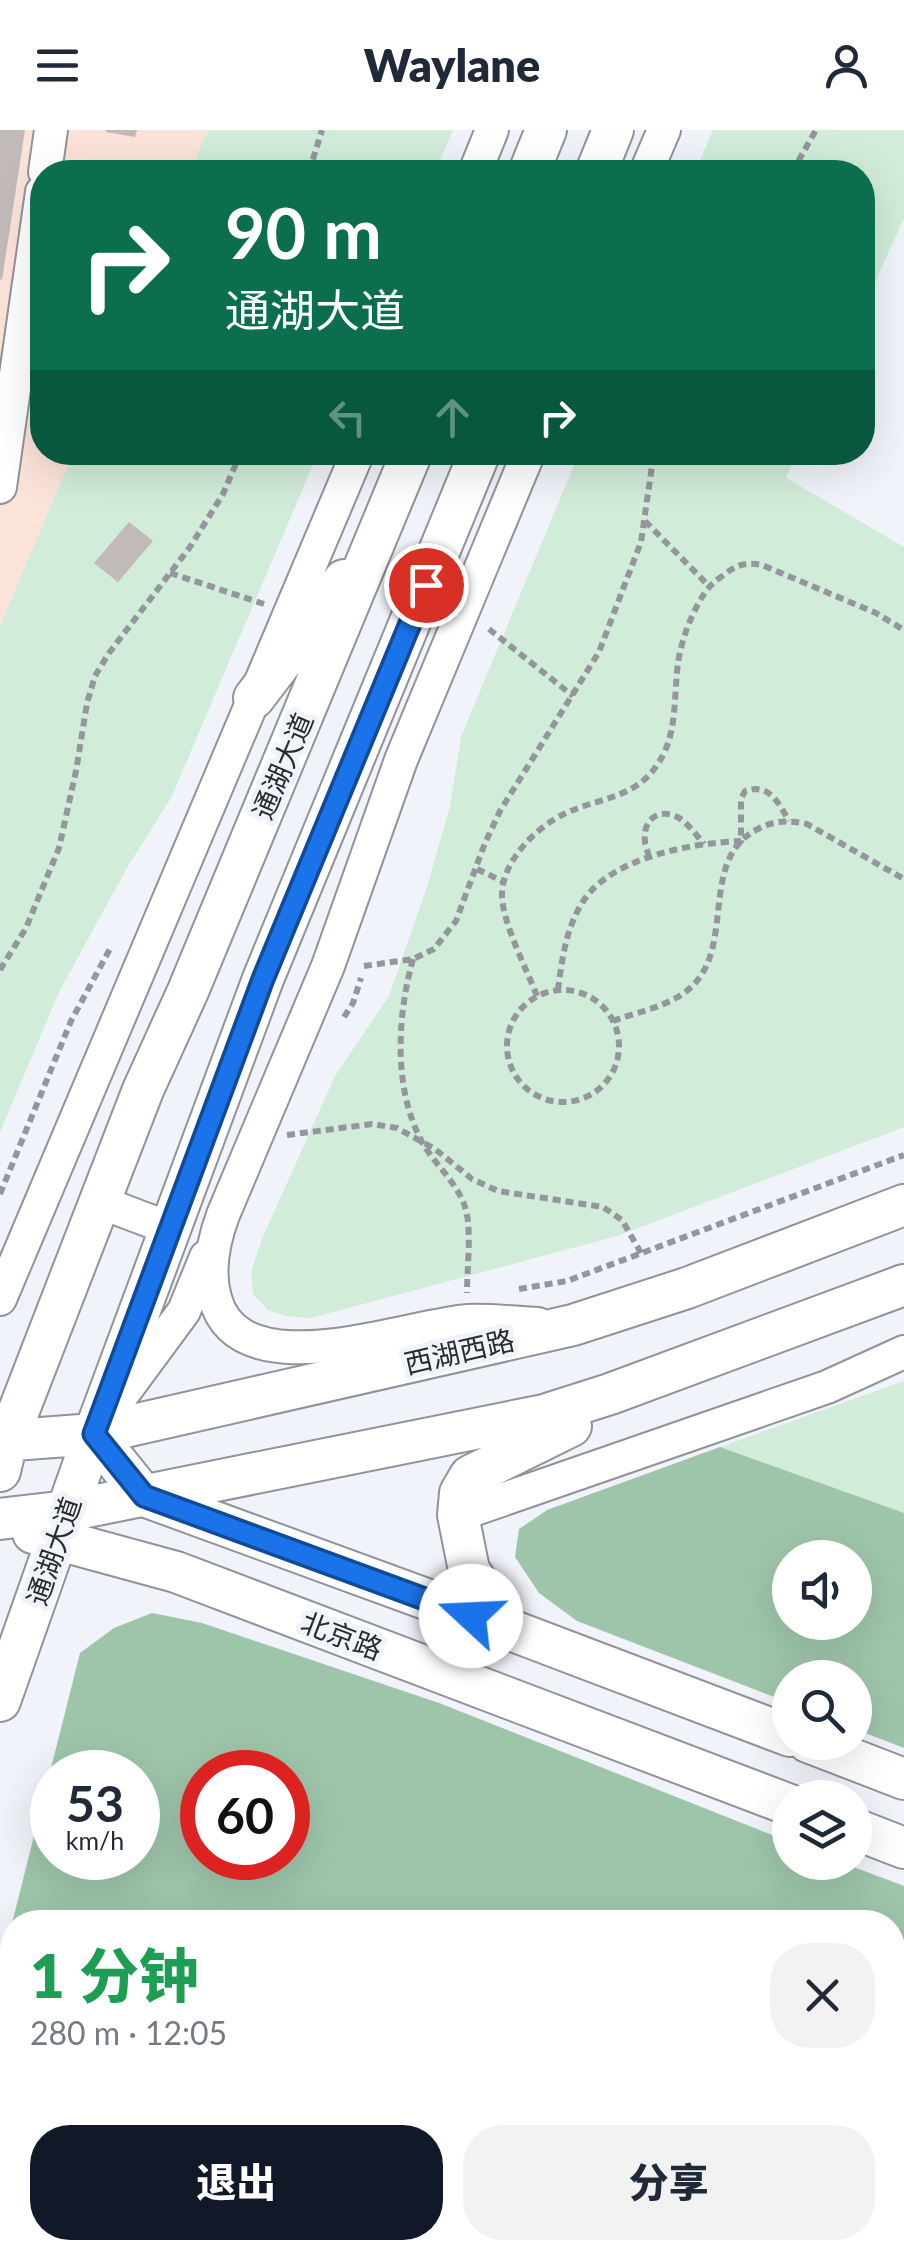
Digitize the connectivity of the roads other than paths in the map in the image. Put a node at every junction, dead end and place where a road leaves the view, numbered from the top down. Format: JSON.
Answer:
{"nodes":[{"id":1,"x":52,"y":130,"type":"edge"},
{"id":2,"x":492,"y":130,"type":"edge"},
{"id":3,"x":546,"y":130,"type":"edge"},
{"id":4,"x":613,"y":130,"type":"edge"},
{"id":5,"x":664,"y":130,"type":"edge"},
{"id":6,"x":47,"y":160,"type":"edge"},
{"id":7,"x":480,"y":160,"type":"edge"},
{"id":8,"x":534,"y":160,"type":"edge"},
{"id":9,"x":601,"y":160,"type":"edge"},
{"id":10,"x":651,"y":160,"type":"edge"},
{"id":11,"x":30,"y":276,"type":"edge"},
{"id":12,"x":353,"y":465,"type":"edge"},
{"id":13,"x":407,"y":465,"type":"edge"},
{"id":14,"x":475,"y":465,"type":"edge"},
{"id":15,"x":499,"y":465,"type":"edge"},
{"id":16,"x":525,"y":465,"type":"edge"},
{"id":17,"x":0,"y":487,"type":"edge"},
{"id":18,"x":455,"y":514,"type":"junction"},
{"id":19,"x":377,"y":538,"type":"junction"},
{"id":20,"x":254,"y":698,"type":"junction"},
{"id":21,"x":100,"y":1202,"type":"junction"},
{"id":22,"x":904,"y":1205,"type":"edge"},
{"id":23,"x":170,"y":1228,"type":"junction"},
{"id":24,"x":216,"y":1235,"type":"junction"},
{"id":25,"x":904,"y":1286,"type":"edge"},
{"id":26,"x":0,"y":1299,"type":"edge"},
{"id":27,"x":572,"y":1325,"type":"junction"},
{"id":28,"x":904,"y":1352,"type":"edge"},
{"id":29,"x":643,"y":1382,"type":"junction"},
{"id":30,"x":94,"y":1434,"type":"junction"},
{"id":31,"x":2,"y":1451,"type":"edge"},
{"id":32,"x":144,"y":1496,"type":"junction"},
{"id":33,"x":458,"y":1516,"type":"junction"},
{"id":34,"x":0,"y":1521,"type":"edge"},
{"id":35,"x":62,"y":1526,"type":"junction"},
{"id":36,"x":508,"y":1629,"type":"junction"},
{"id":37,"x":0,"y":1701,"type":"edge"},
{"id":38,"x":772,"y":1729,"type":"edge"},
{"id":39,"x":855,"y":1760,"type":"edge"},
{"id":40,"x":904,"y":1779,"type":"edge"},
{"id":41,"x":772,"y":1798,"type":"edge"},
{"id":42,"x":872,"y":1836,"type":"edge"},
{"id":43,"x":904,"y":1848,"type":"edge"}],
"edges":[{"from":1,"to":6,"type":"street"},
{"from":2,"to":7,"type":"street"},
{"from":3,"to":8,"type":"main road"},
{"from":4,"to":9,"type":"main road"},
{"from":5,"to":10,"type":"street"},
{"from":11,"to":17,"type":"street"},
{"from":12,"to":20,"type":"street"},
{"from":13,"to":19,"type":"main road","name":"通湖大道"},
{"from":14,"to":18,"type":"main road","name":"通湖大道"},
{"from":15,"to":18,"type":"main road"},
{"from":16,"to":24,"type":"street"},
{"from":18,"to":23,"type":"main road","name":"通湖大道"},
{"from":19,"to":20,"type":"main road"},
{"from":19,"to":21,"type":"main road","name":"通湖大道"},
{"from":20,"to":26,"type":"street"},
{"from":21,"to":23,"type":"street"},
{"from":21,"to":31,"type":"main road","name":"通湖大道"},
{"from":22,"to":27,"type":"main road","name":"西湖西路"},
{"from":23,"to":30,"type":"main road","name":"通湖大道"},
{"from":24,"to":27,"type":"street"},
{"from":24,"to":30,"type":"street"},
{"from":25,"to":29,"type":"main road"},
{"from":27,"to":30,"type":"main road","name":"西湖西路"},
{"from":28,"to":33,"type":"street"},
{"from":29,"to":32,"type":"main road"},
{"from":29,"to":33,"type":"main road"},
{"from":30,"to":31,"type":"main road","name":"西湖西路"},
{"from":30,"to":32,"type":"main road"},
{"from":30,"to":35,"type":"main road","name":"通湖大道"},
{"from":32,"to":35,"type":"main road"},
{"from":32,"to":36,"type":"main road"},
{"from":33,"to":36,"type":"main road"},
{"from":34,"to":35,"type":"main road"},
{"from":35,"to":37,"type":"main road","name":"通湖大道"},
{"from":35,"to":41,"type":"main road","name":"北京路"},
{"from":36,"to":38,"type":"main road"},
{"from":39,"to":40,"type":"main road"},
{"from":42,"to":43,"type":"main road"}]}
